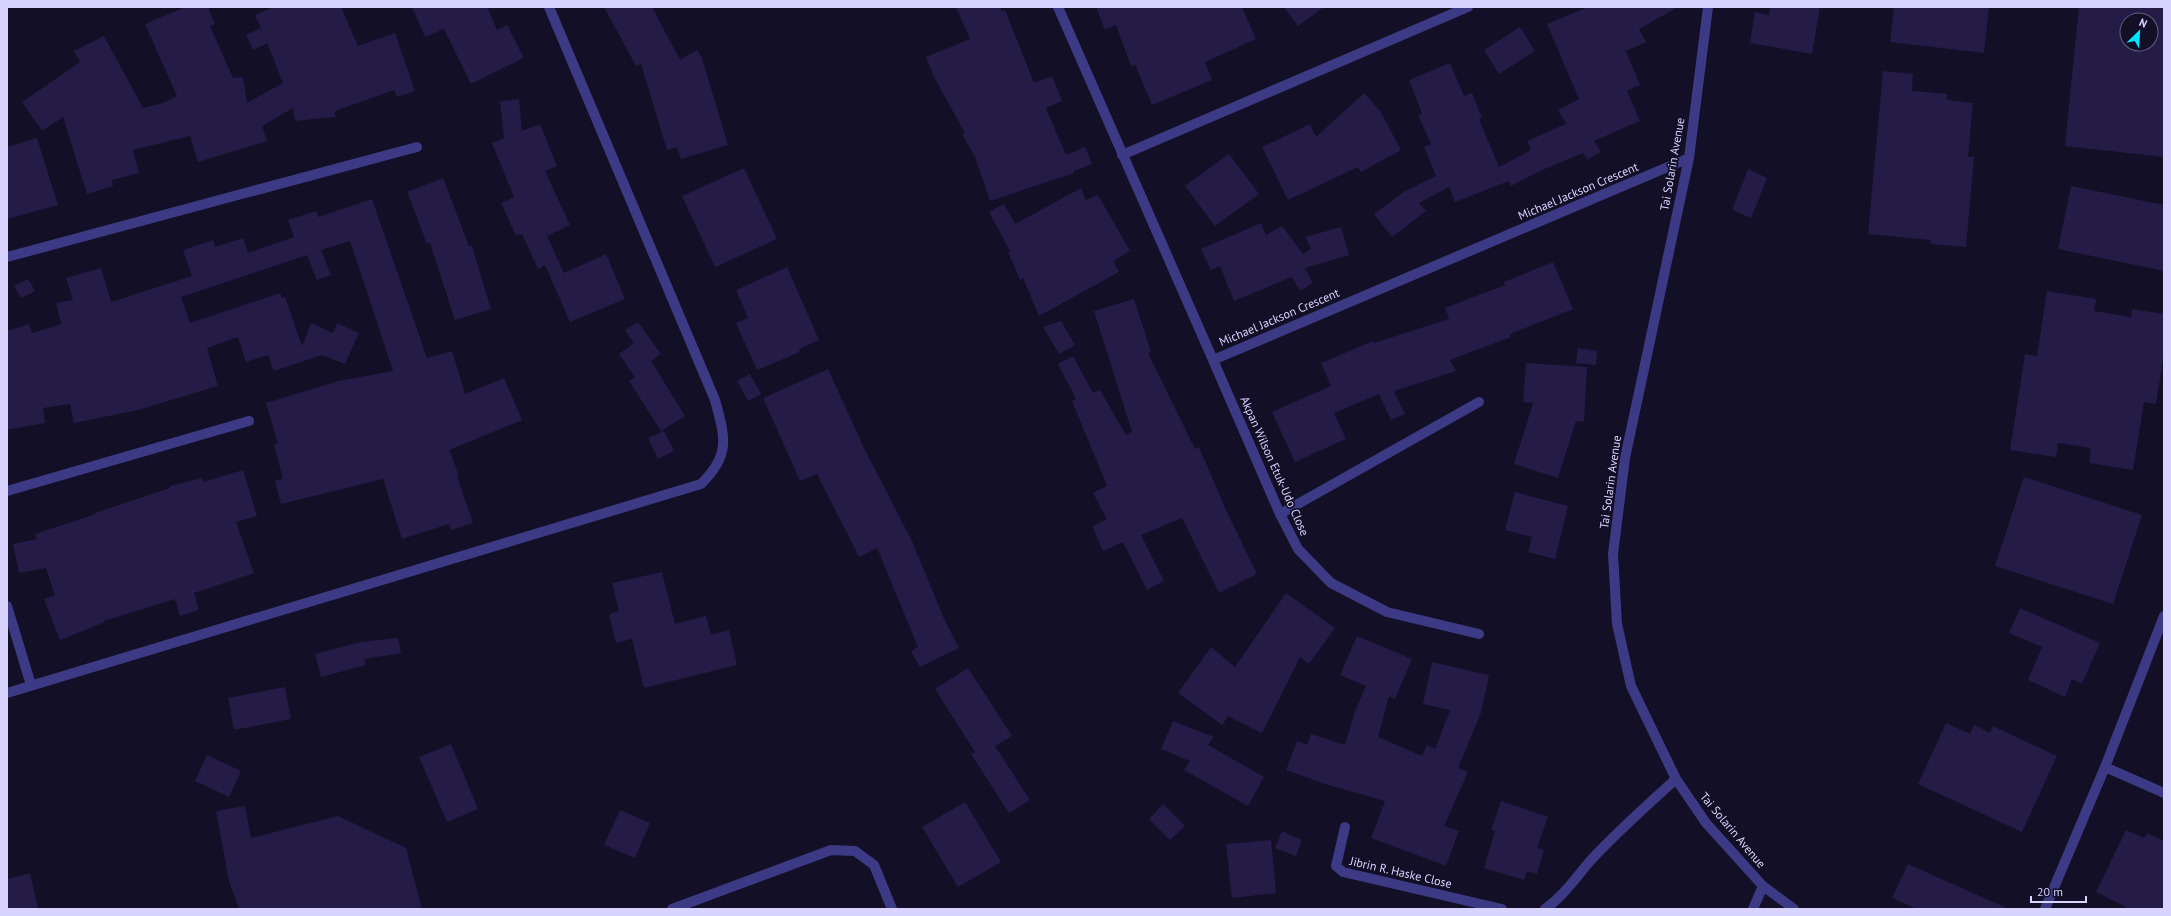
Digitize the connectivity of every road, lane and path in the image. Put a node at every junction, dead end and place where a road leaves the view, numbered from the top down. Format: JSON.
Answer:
{"nodes":[{"id":1,"x":549,"y":7,"type":"edge"},
{"id":2,"x":1058,"y":7,"type":"edge"},
{"id":3,"x":1468,"y":7,"type":"edge"},
{"id":4,"x":1708,"y":7,"type":"edge"},
{"id":5,"x":417,"y":147,"type":"dead end"},
{"id":6,"x":1122,"y":155,"type":"junction"},
{"id":7,"x":1689,"y":158,"type":"junction"},
{"id":8,"x":7,"y":257,"type":"edge"},
{"id":9,"x":1213,"y":360,"type":"junction"},
{"id":10,"x":1479,"y":402,"type":"dead end"},
{"id":11,"x":249,"y":421,"type":"dead end"},
{"id":12,"x":7,"y":491,"type":"edge"},
{"id":13,"x":1280,"y":514,"type":"junction"},
{"id":14,"x":7,"y":606,"type":"edge"},
{"id":15,"x":2164,"y":616,"type":"edge"},
{"id":16,"x":1479,"y":634,"type":"dead end"},
{"id":17,"x":31,"y":685,"type":"junction"},
{"id":18,"x":7,"y":693,"type":"edge"},
{"id":19,"x":2105,"y":768,"type":"junction"},
{"id":20,"x":1676,"y":779,"type":"junction"},
{"id":21,"x":2164,"y":792,"type":"edge"},
{"id":22,"x":1345,"y":827,"type":"dead end"},
{"id":23,"x":1763,"y":886,"type":"junction"},
{"id":24,"x":672,"y":909,"type":"edge"},
{"id":25,"x":892,"y":909,"type":"edge"},
{"id":26,"x":1502,"y":909,"type":"edge"},
{"id":27,"x":1545,"y":909,"type":"edge"},
{"id":28,"x":1753,"y":909,"type":"edge"},
{"id":29,"x":1794,"y":909,"type":"edge"},
{"id":30,"x":2045,"y":909,"type":"edge"}],
"edges":[{"from":1,"to":17,"type":"street"},
{"from":2,"to":6,"type":"street","name":"Michael Jackson Crescent"},
{"from":3,"to":6,"type":"street"},
{"from":4,"to":7,"type":"street","name":"Tai Solarin Avenue"},
{"from":5,"to":8,"type":"street"},
{"from":6,"to":9,"type":"street","name":"Michael Jackson Crescent"},
{"from":7,"to":9,"type":"street","name":"Michael Jackson Crescent"},
{"from":7,"to":20,"type":"street","name":"Tai Solarin Avenue"},
{"from":9,"to":13,"type":"street","name":"Akpan Wilson Etuk-Udo Close"},
{"from":10,"to":13,"type":"street"},
{"from":11,"to":12,"type":"street"},
{"from":13,"to":16,"type":"street","name":"Akpan Wilson Etuk-Udo Close"},
{"from":14,"to":17,"type":"street"},
{"from":15,"to":19,"type":"street"},
{"from":17,"to":18,"type":"street"},
{"from":19,"to":21,"type":"street"},
{"from":19,"to":30,"type":"street"},
{"from":20,"to":23,"type":"street","name":"Tai Solarin Avenue"},
{"from":20,"to":27,"type":"street"},
{"from":22,"to":26,"type":"street","name":"Jibrin R. Haske Close"},
{"from":23,"to":28,"type":"street"},
{"from":23,"to":29,"type":"street","name":"Tai Solarin Avenue"},
{"from":24,"to":25,"type":"street"}]}
